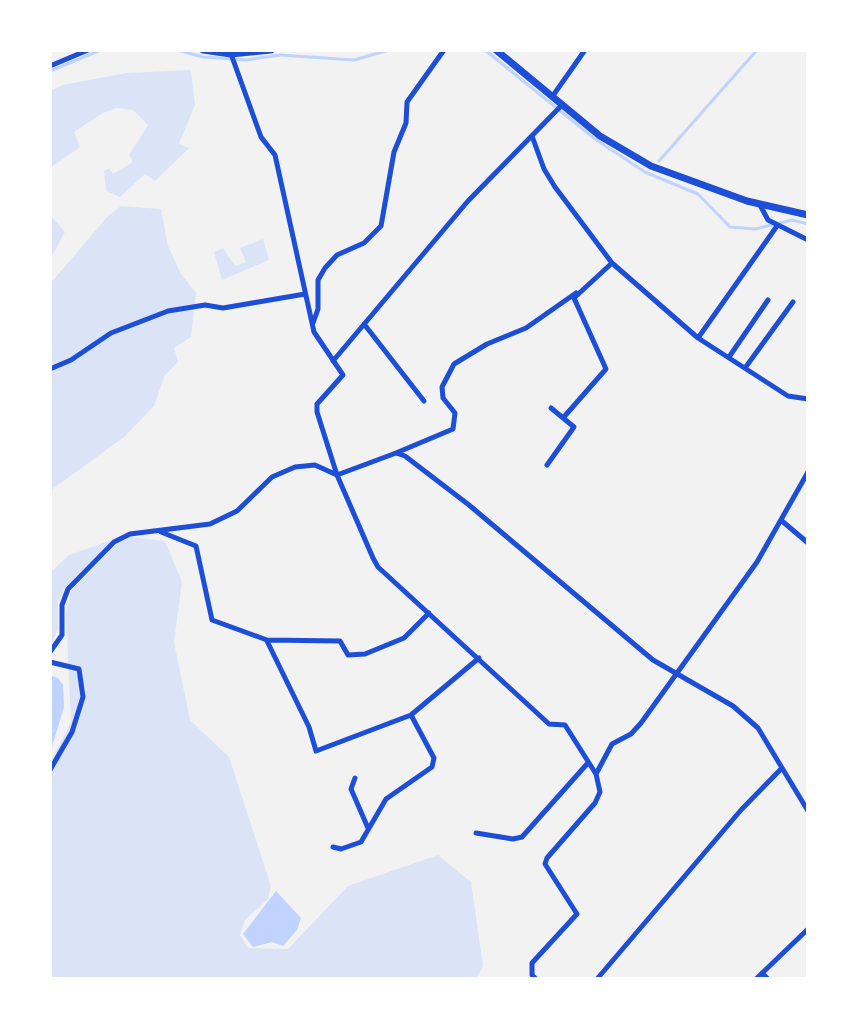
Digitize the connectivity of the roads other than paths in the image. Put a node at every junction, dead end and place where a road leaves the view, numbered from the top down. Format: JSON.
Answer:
{"nodes":[{"id":1,"x":88,"y":50,"type":"edge"},
{"id":2,"x":203,"y":50,"type":"edge"},
{"id":3,"x":271,"y":50,"type":"edge"},
{"id":4,"x":444,"y":50,"type":"edge"},
{"id":5,"x":496,"y":50,"type":"edge"},
{"id":6,"x":585,"y":50,"type":"edge"},
{"id":7,"x":231,"y":58,"type":"junction"},
{"id":8,"x":50,"y":66,"type":"edge"},
{"id":9,"x":552,"y":97,"type":"junction"},
{"id":10,"x":560,"y":108,"type":"junction"},
{"id":11,"x":532,"y":136,"type":"junction"},
{"id":12,"x":760,"y":205,"type":"junction"},
{"id":13,"x":808,"y":215,"type":"edge"},
{"id":14,"x":774,"y":224,"type":"junction"},
{"id":15,"x":808,"y":240,"type":"edge"},
{"id":16,"x":612,"y":263,"type":"junction"},
{"id":17,"x":576,"y":293,"type":"junction"},
{"id":18,"x":305,"y":294,"type":"junction"},
{"id":19,"x":768,"y":300,"type":"dead end"},
{"id":20,"x":793,"y":302,"type":"dead end"},
{"id":21,"x":312,"y":324,"type":"junction"},
{"id":22,"x":364,"y":324,"type":"junction"},
{"id":23,"x":698,"y":338,"type":"junction"},
{"id":24,"x":729,"y":357,"type":"junction"},
{"id":25,"x":333,"y":361,"type":"junction"},
{"id":26,"x":745,"y":368,"type":"junction"},
{"id":27,"x":50,"y":369,"type":"edge"},
{"id":28,"x":808,"y":399,"type":"edge"},
{"id":29,"x":424,"y":401,"type":"dead end"},
{"id":30,"x":551,"y":408,"type":"dead end"},
{"id":31,"x":563,"y":418,"type":"junction"},
{"id":32,"x":396,"y":453,"type":"junction"},
{"id":33,"x":547,"y":465,"type":"dead end"},
{"id":34,"x":808,"y":472,"type":"edge"},
{"id":35,"x":337,"y":475,"type":"junction"},
{"id":36,"x":782,"y":521,"type":"junction"},
{"id":37,"x":159,"y":532,"type":"junction"},
{"id":38,"x":808,"y":543,"type":"edge"},
{"id":39,"x":429,"y":613,"type":"junction"},
{"id":40,"x":267,"y":640,"type":"junction"},
{"id":41,"x":50,"y":652,"type":"edge"},
{"id":42,"x":479,"y":658,"type":"junction"},
{"id":43,"x":50,"y":662,"type":"edge"},
{"id":44,"x":677,"y":673,"type":"junction"},
{"id":45,"x":411,"y":715,"type":"junction"},
{"id":46,"x":587,"y":764,"type":"junction"},
{"id":47,"x":781,"y":769,"type":"junction"},
{"id":48,"x":50,"y":770,"type":"edge"},
{"id":49,"x":596,"y":774,"type":"junction"},
{"id":50,"x":355,"y":778,"type":"dead end"},
{"id":51,"x":808,"y":811,"type":"edge"},
{"id":52,"x":368,"y":829,"type":"junction"},
{"id":53,"x":476,"y":833,"type":"dead end"},
{"id":54,"x":333,"y":847,"type":"dead end"},
{"id":55,"x":808,"y":929,"type":"edge"},
{"id":56,"x":762,"y":973,"type":"junction"},
{"id":57,"x":536,"y":979,"type":"edge"},
{"id":58,"x":597,"y":979,"type":"edge"},
{"id":59,"x":756,"y":979,"type":"edge"},
{"id":60,"x":768,"y":979,"type":"edge"}],
"edges":[{"from":1,"to":8,"type":"street"},
{"from":2,"to":7,"type":"main road"},
{"from":3,"to":7,"type":"main road"},
{"from":4,"to":21,"type":"street"},
{"from":5,"to":9,"type":"main road"},
{"from":6,"to":9,"type":"street"},
{"from":7,"to":18,"type":"street"},
{"from":9,"to":10,"type":"main road"},
{"from":10,"to":11,"type":"street"},
{"from":10,"to":12,"type":"main road"},
{"from":11,"to":16,"type":"street"},
{"from":11,"to":22,"type":"street"},
{"from":12,"to":13,"type":"main road"},
{"from":12,"to":14,"type":"street"},
{"from":14,"to":15,"type":"street"},
{"from":14,"to":23,"type":"street"},
{"from":16,"to":17,"type":"street"},
{"from":16,"to":23,"type":"street"},
{"from":17,"to":31,"type":"street"},
{"from":17,"to":32,"type":"street"},
{"from":18,"to":21,"type":"street"},
{"from":18,"to":27,"type":"street"},
{"from":19,"to":24,"type":"street"},
{"from":20,"to":26,"type":"street"},
{"from":21,"to":25,"type":"street"},
{"from":22,"to":25,"type":"street"},
{"from":22,"to":29,"type":"street"},
{"from":23,"to":24,"type":"street"},
{"from":24,"to":26,"type":"street"},
{"from":25,"to":35,"type":"street"},
{"from":26,"to":28,"type":"street"},
{"from":30,"to":31,"type":"street"},
{"from":31,"to":33,"type":"street"},
{"from":32,"to":35,"type":"street"},
{"from":32,"to":44,"type":"street"},
{"from":34,"to":36,"type":"street"},
{"from":35,"to":37,"type":"street"},
{"from":35,"to":39,"type":"street"},
{"from":36,"to":38,"type":"street"},
{"from":36,"to":44,"type":"street"},
{"from":37,"to":40,"type":"street"},
{"from":37,"to":41,"type":"street"},
{"from":39,"to":40,"type":"street"},
{"from":39,"to":42,"type":"street"},
{"from":40,"to":45,"type":"street"},
{"from":42,"to":45,"type":"street"},
{"from":42,"to":46,"type":"street"},
{"from":43,"to":48,"type":"street"},
{"from":44,"to":47,"type":"street"},
{"from":44,"to":49,"type":"street"},
{"from":45,"to":52,"type":"street"},
{"from":46,"to":49,"type":"street"},
{"from":46,"to":53,"type":"street"},
{"from":47,"to":51,"type":"street"},
{"from":47,"to":58,"type":"street"},
{"from":49,"to":57,"type":"street"},
{"from":50,"to":52,"type":"street"},
{"from":52,"to":54,"type":"street"},
{"from":55,"to":56,"type":"street"},
{"from":56,"to":59,"type":"street"},
{"from":56,"to":60,"type":"street"}]}
